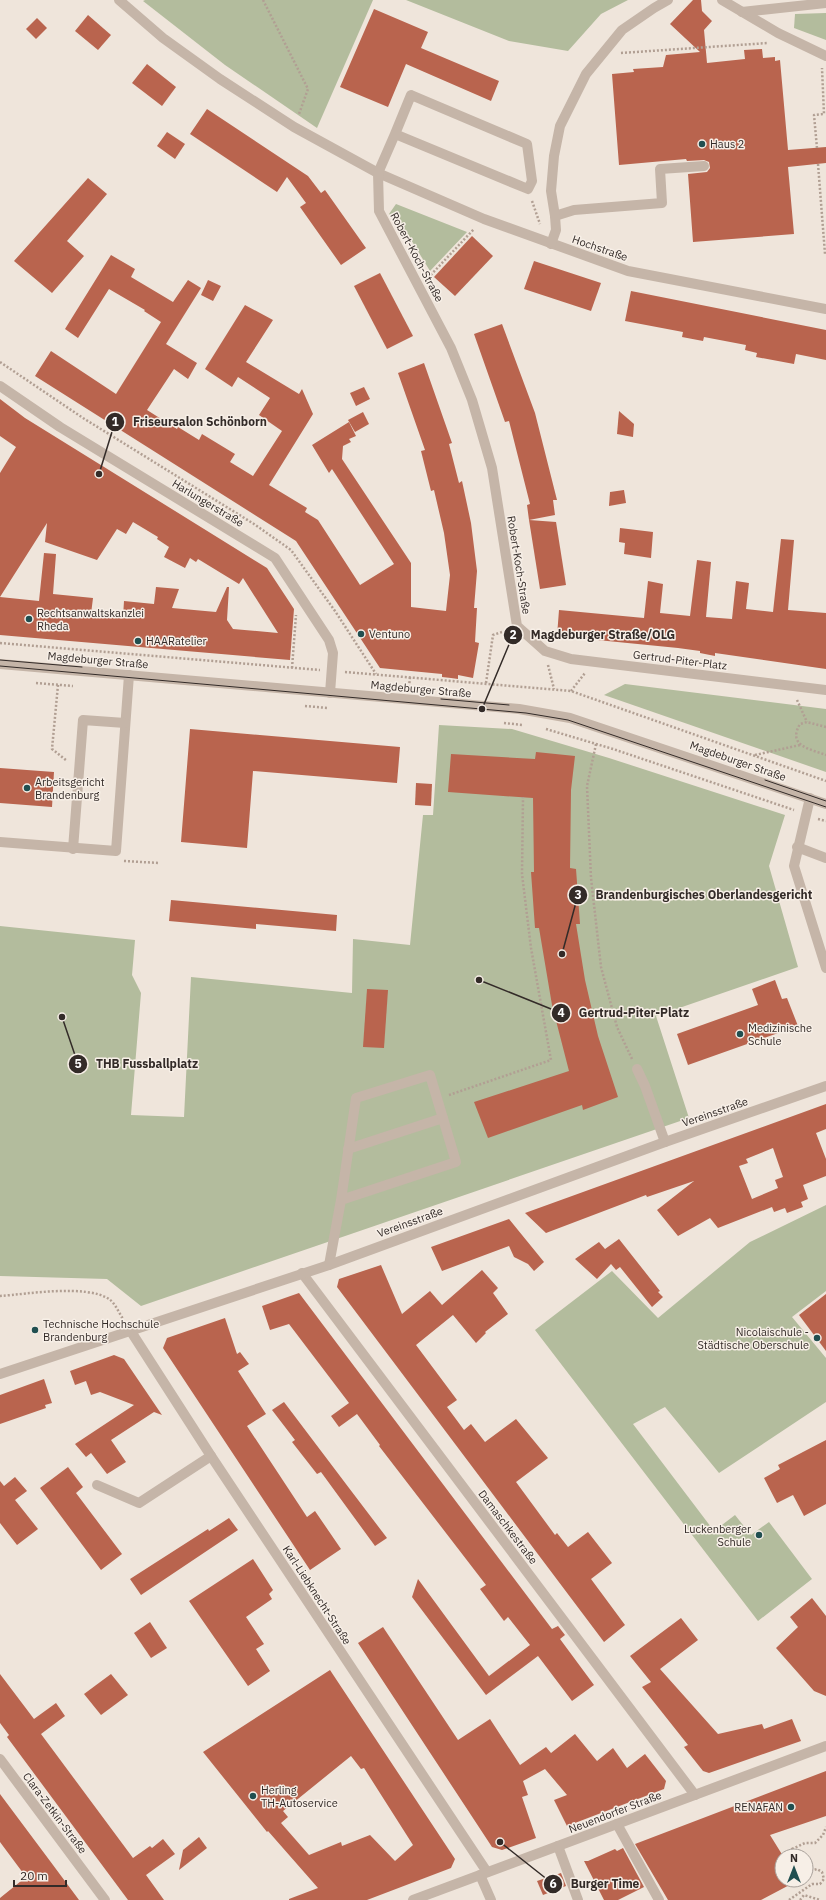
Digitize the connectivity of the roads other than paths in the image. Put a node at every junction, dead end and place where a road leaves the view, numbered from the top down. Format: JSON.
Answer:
{"nodes":[{"id":1,"x":119,"y":0,"type":"edge"},
{"id":2,"x":668,"y":0,"type":"edge"},
{"id":3,"x":722,"y":0,"type":"edge"},
{"id":4,"x":826,"y":3,"type":"edge"},
{"id":5,"x":742,"y":12,"type":"junction"},
{"id":6,"x":823,"y":55,"type":"edge"},
{"id":7,"x":395,"y":134,"type":"junction"},
{"id":8,"x":704,"y":166,"type":"dead end"},
{"id":9,"x":378,"y":173,"type":"junction"},
{"id":10,"x":555,"y":216,"type":"junction"},
{"id":11,"x":552,"y":244,"type":"junction"},
{"id":12,"x":826,"y":309,"type":"edge"},
{"id":13,"x":0,"y":386,"type":"edge"},
{"id":14,"x":517,"y":626,"type":"joint"},
{"id":15,"x":0,"y":664,"type":"edge"},
{"id":16,"x":129,"y":675,"type":"junction"},
{"id":17,"x":826,"y":690,"type":"edge"},
{"id":18,"x":330,"y":693,"type":"junction"},
{"id":19,"x":125,"y":722,"type":"junction"},
{"id":20,"x":810,"y":798,"type":"junction"},
{"id":21,"x":826,"y":804,"type":"edge"},
{"id":22,"x":0,"y":842,"type":"edge"},
{"id":23,"x":797,"y":847,"type":"junction"},
{"id":24,"x":73,"y":849,"type":"junction"},
{"id":25,"x":826,"y":858,"type":"edge"},
{"id":26,"x":826,"y":968,"type":"edge"},
{"id":27,"x":637,"y":1069,"type":"road end"},
{"id":28,"x":826,"y":1086,"type":"edge"},
{"id":29,"x":443,"y":1118,"type":"junction"},
{"id":30,"x":665,"y":1142,"type":"junction"},
{"id":31,"x":348,"y":1149,"type":"junction"},
{"id":32,"x":341,"y":1200,"type":"junction"},
{"id":33,"x":329,"y":1265,"type":"junction"},
{"id":34,"x":302,"y":1273,"type":"junction"},
{"id":35,"x":130,"y":1330,"type":"junction"},
{"id":36,"x":0,"y":1374,"type":"edge"},
{"id":37,"x":211,"y":1456,"type":"junction"},
{"id":38,"x":97,"y":1485,"type":"dead end"},
{"id":39,"x":826,"y":1746,"type":"edge"},
{"id":40,"x":0,"y":1759,"type":"edge"},
{"id":41,"x":695,"y":1795,"type":"junction"},
{"id":42,"x":617,"y":1824,"type":"junction"},
{"id":43,"x":558,"y":1846,"type":"junction"},
{"id":44,"x":484,"y":1874,"type":"junction"},
{"id":45,"x":105,"y":1900,"type":"edge"},
{"id":46,"x":413,"y":1900,"type":"edge"},
{"id":47,"x":492,"y":1900,"type":"edge"},
{"id":48,"x":578,"y":1900,"type":"edge"},
{"id":49,"x":659,"y":1900,"type":"edge"}],
"edges":[{"from":1,"to":9,"type":"street"},
{"from":2,"to":10,"type":"street"},
{"from":3,"to":5,"type":"street"},
{"from":4,"to":5,"type":"street"},
{"from":5,"to":6,"type":"street"},
{"from":7,"to":7,"type":"street"},
{"from":7,"to":9,"type":"street"},
{"from":8,"to":10,"type":"street"},
{"from":9,"to":11,"type":"street","name":"Hochstraße"},
{"from":9,"to":14,"type":"street","name":"Robert-Koch-Straße"},
{"from":10,"to":11,"type":"street"},
{"from":11,"to":12,"type":"street","name":"Hochstraße"},
{"from":13,"to":18,"type":"street","name":"Harlungerstraße"},
{"from":14,"to":17,"type":"street","name":"Gertrud-Piter-Platz"},
{"from":15,"to":16,"type":"street","name":"Magdeburger Straße"},
{"from":16,"to":18,"type":"street","name":"Magdeburger Straße"},
{"from":16,"to":19,"type":"street"},
{"from":18,"to":20,"type":"street","name":"Magdeburger Straße"},
{"from":19,"to":24,"type":"street"},
{"from":19,"to":24,"type":"street"},
{"from":20,"to":21,"type":"street","name":"Magdeburger Straße"},
{"from":20,"to":23,"type":"street"},
{"from":22,"to":24,"type":"street"},
{"from":23,"to":25,"type":"street"},
{"from":23,"to":26,"type":"street"},
{"from":27,"to":30,"type":"street"},
{"from":28,"to":30,"type":"street","name":"Vereinsstraße"},
{"from":29,"to":31,"type":"street"},
{"from":29,"to":31,"type":"street"},
{"from":29,"to":32,"type":"street"},
{"from":30,"to":33,"type":"street","name":"Vereinsstraße"},
{"from":31,"to":32,"type":"street"},
{"from":32,"to":33,"type":"street"},
{"from":33,"to":34,"type":"street","name":"Vereinsstraße"},
{"from":34,"to":35,"type":"street","name":"Vereinsstraße"},
{"from":34,"to":41,"type":"street","name":"Damaschkestraße"},
{"from":35,"to":36,"type":"street","name":"Vereinsstraße"},
{"from":35,"to":37,"type":"street","name":"Karl-Liebknecht-Straße"},
{"from":37,"to":38,"type":"street"},
{"from":37,"to":44,"type":"street","name":"Karl-Liebknecht-Straße"},
{"from":39,"to":41,"type":"street","name":"Neuendorfer Straße"},
{"from":40,"to":45,"type":"street","name":"Clara-Zetkin-Straße"},
{"from":41,"to":42,"type":"street","name":"Neuendorfer Straße"},
{"from":42,"to":43,"type":"street","name":"Neuendorfer Straße"},
{"from":42,"to":49,"type":"street"},
{"from":43,"to":44,"type":"street","name":"Neuendorfer Straße"},
{"from":43,"to":48,"type":"street"},
{"from":44,"to":46,"type":"street","name":"Neuendorfer Straße"},
{"from":44,"to":47,"type":"street","name":"Karl-Liebknecht-Straße"}]}
